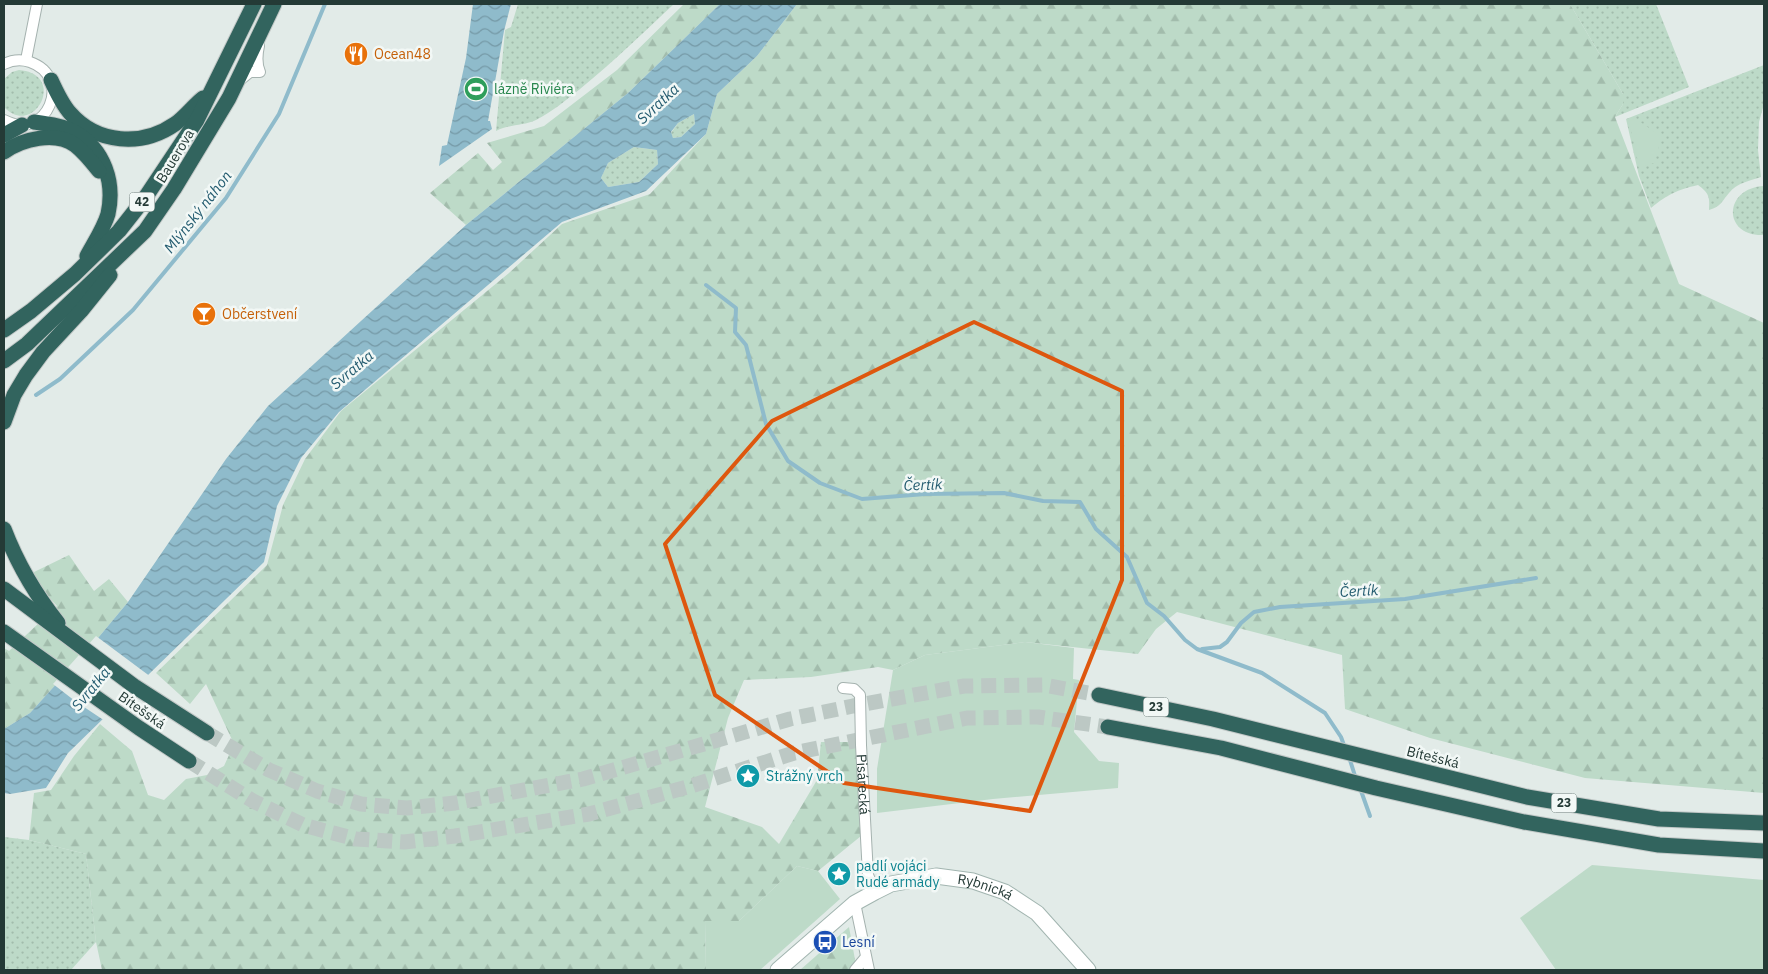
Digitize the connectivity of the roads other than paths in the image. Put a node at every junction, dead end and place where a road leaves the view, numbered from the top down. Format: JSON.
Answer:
{"nodes":[{"id":1,"x":37,"y":4,"type":"edge"},
{"id":2,"x":254,"y":4,"type":"edge"},
{"id":3,"x":274,"y":4,"type":"edge"},
{"id":4,"x":26,"y":60,"type":"junction"},
{"id":5,"x":4,"y":64,"type":"edge"},
{"id":6,"x":51,"y":80,"type":"junction"},
{"id":7,"x":213,"y":88,"type":"junction"},
{"id":8,"x":4,"y":120,"type":"edge"},
{"id":9,"x":28,"y":124,"type":"junction"},
{"id":10,"x":4,"y":135,"type":"edge"},
{"id":11,"x":4,"y":152,"type":"edge"},
{"id":12,"x":110,"y":196,"type":"junction"},
{"id":13,"x":144,"y":231,"type":"junction"},
{"id":14,"x":75,"y":274,"type":"junction"},
{"id":15,"x":4,"y":330,"type":"edge"},
{"id":16,"x":4,"y":361,"type":"edge"},
{"id":17,"x":4,"y":422,"type":"edge"},
{"id":18,"x":4,"y":529,"type":"edge"},
{"id":19,"x":6,"y":590,"type":"edge"},
{"id":20,"x":47,"y":616,"type":"junction"},
{"id":21,"x":4,"y":632,"type":"edge"},
{"id":22,"x":843,"y":688,"type":"dead end"},
{"id":23,"x":1099,"y":695,"type":"tunnel mouth"},
{"id":24,"x":1108,"y":727,"type":"tunnel mouth"},
{"id":25,"x":207,"y":733,"type":"tunnel mouth"},
{"id":26,"x":189,"y":761,"type":"tunnel mouth"},
{"id":27,"x":1764,"y":823,"type":"edge"},
{"id":28,"x":1764,"y":851,"type":"edge"},
{"id":29,"x":875,"y":892,"type":"junction"},
{"id":30,"x":856,"y":904,"type":"junction"},
{"id":31,"x":866,"y":957,"type":"junction"},
{"id":32,"x":778,"y":970,"type":"edge"},
{"id":33,"x":855,"y":970,"type":"edge"},
{"id":34,"x":869,"y":970,"type":"edge"},
{"id":35,"x":1088,"y":970,"type":"edge"}],
"edges":[{"from":1,"to":4,"type":"street"},
{"from":2,"to":7,"type":"highway","number":"42"},
{"from":3,"to":13,"type":"highway","name":"Bauerova","number":"42"},
{"from":4,"to":5,"type":"street"},
{"from":4,"to":6,"type":"street"},
{"from":6,"to":7,"type":"highway"},
{"from":6,"to":9,"type":"street"},
{"from":7,"to":14,"type":"highway","number":"42"},
{"from":8,"to":9,"type":"street"},
{"from":9,"to":10,"type":"highway"},
{"from":9,"to":12,"type":"highway"},
{"from":11,"to":12,"type":"highway"},
{"from":12,"to":14,"type":"highway"},
{"from":13,"to":16,"type":"highway","name":"Bauerova","number":"42"},
{"from":13,"to":17,"type":"highway"},
{"from":14,"to":15,"type":"highway","number":"42"},
{"from":18,"to":20,"type":"highway"},
{"from":19,"to":20,"type":"highway"},
{"from":20,"to":25,"type":"highway","name":"Bítešská"},
{"from":21,"to":26,"type":"highway","name":"Bítešská"},
{"from":22,"to":29,"type":"street","name":"Pisárecká"},
{"from":23,"to":27,"type":"highway","name":"Bítešská","number":"23"},
{"from":24,"to":28,"type":"highway","number":"23"},
{"from":29,"to":30,"type":"street","name":"Rybnická"},
{"from":29,"to":35,"type":"street","name":"Rybnická"},
{"from":30,"to":31,"type":"street"},
{"from":30,"to":32,"type":"street"},
{"from":31,"to":33,"type":"street"},
{"from":31,"to":34,"type":"street"}]}
